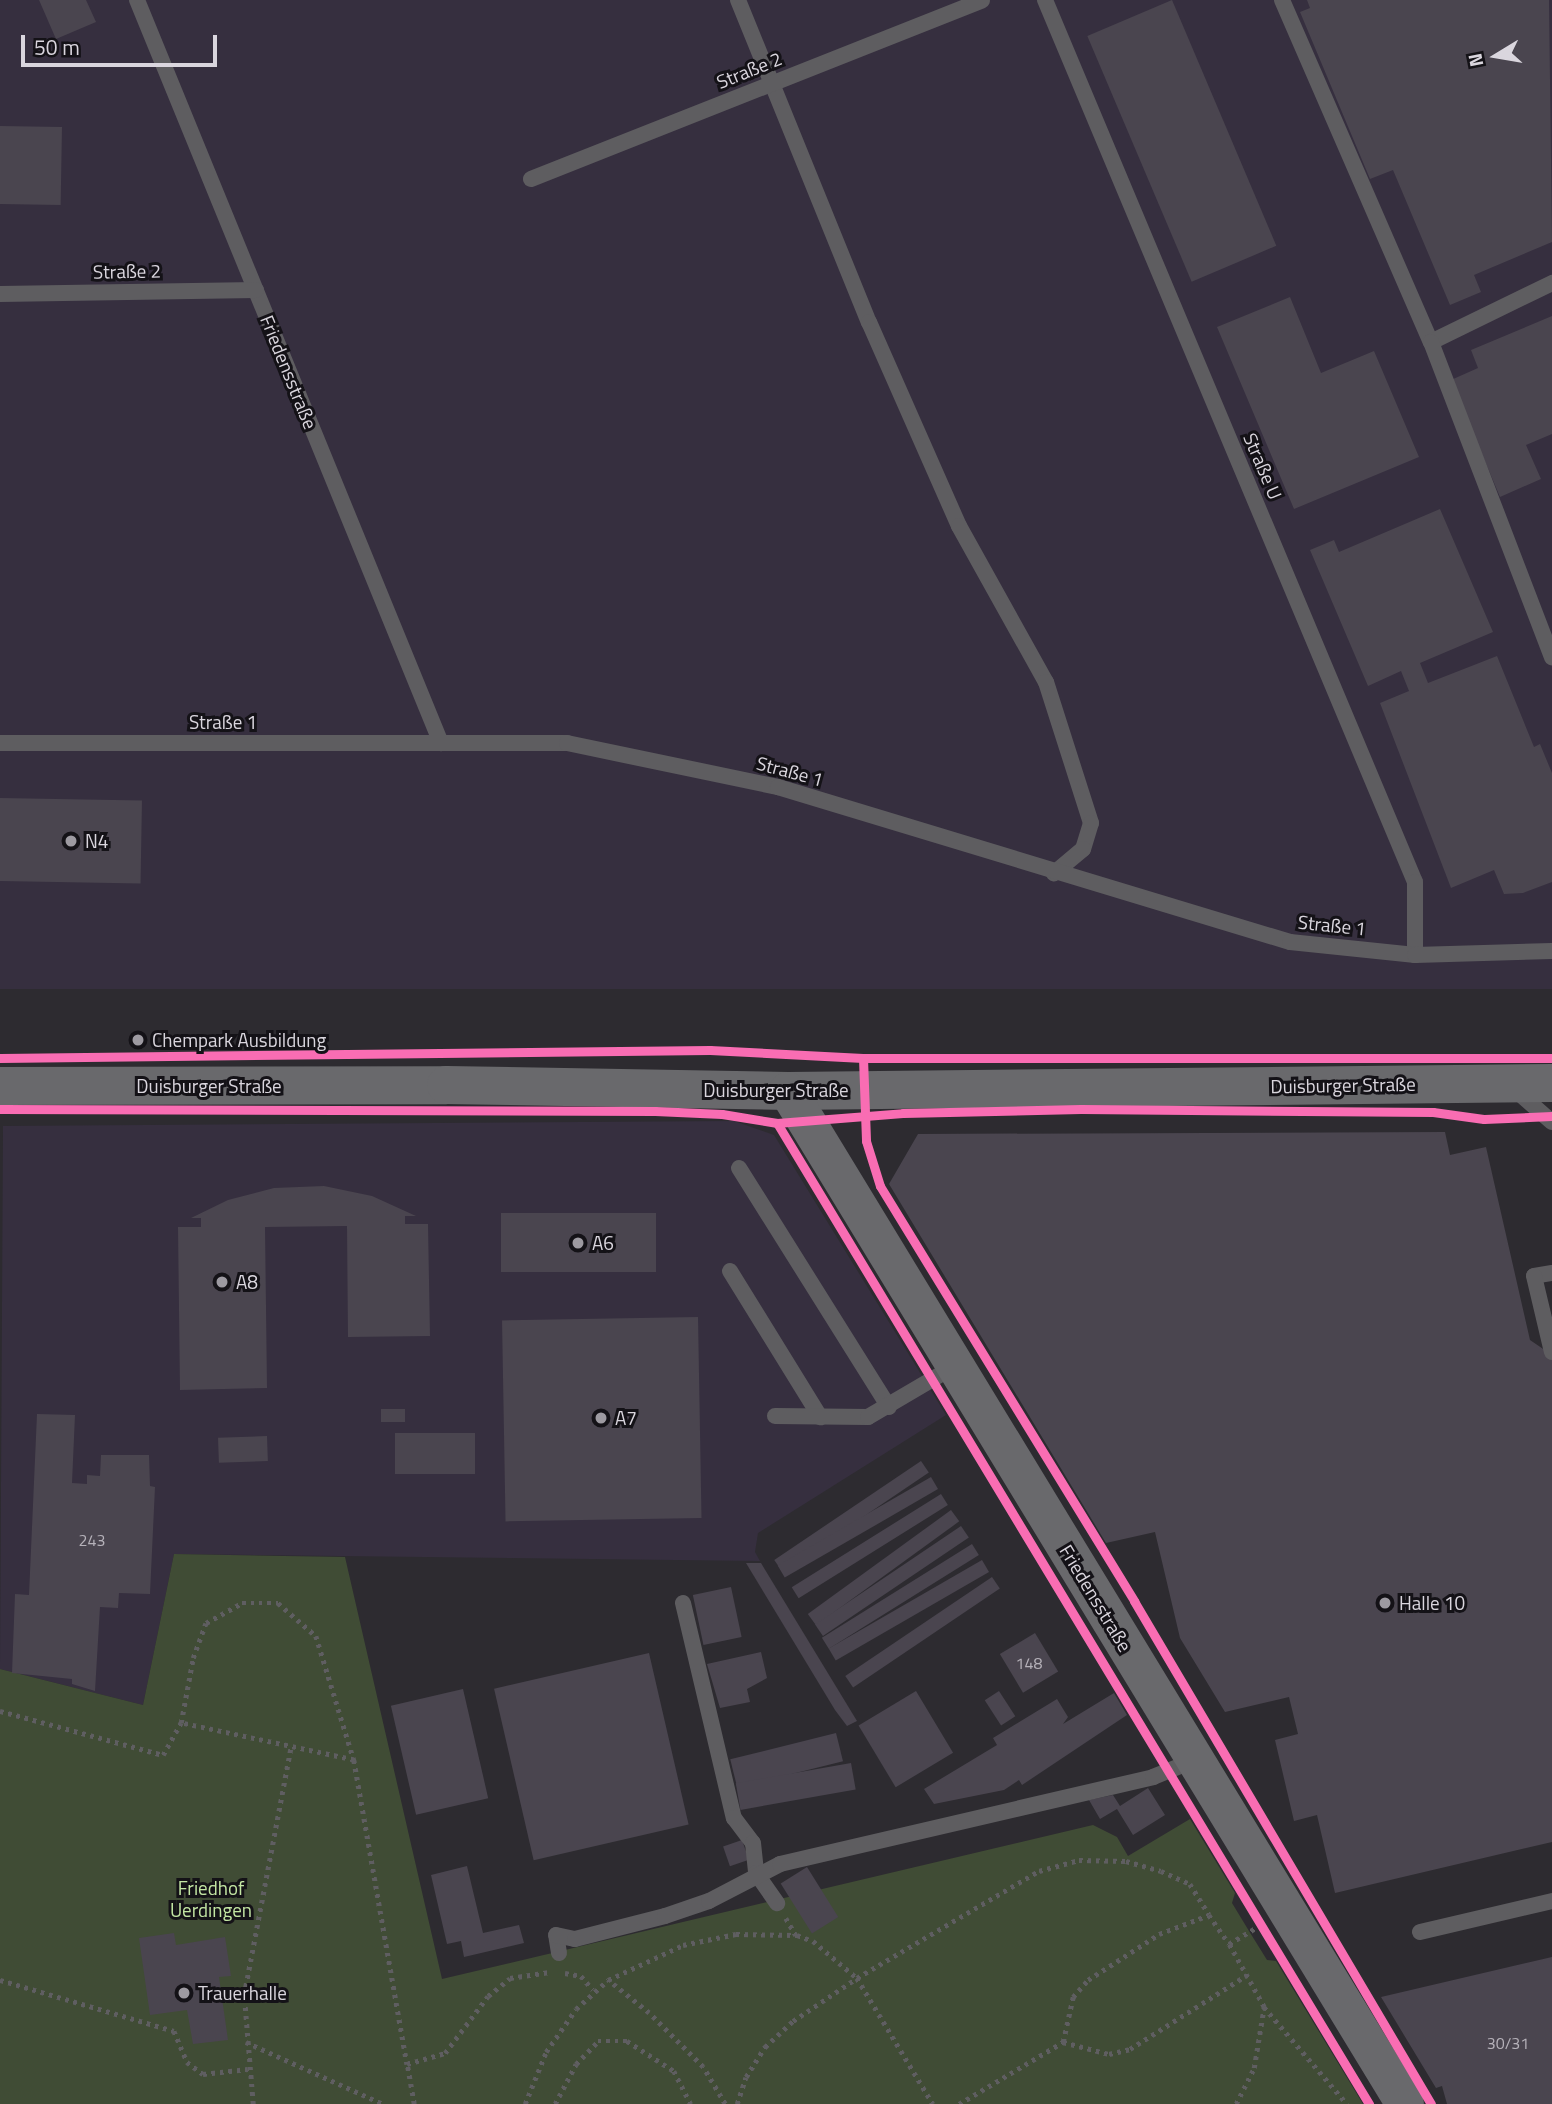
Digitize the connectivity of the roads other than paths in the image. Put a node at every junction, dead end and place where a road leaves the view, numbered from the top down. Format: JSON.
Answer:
{"nodes":[{"id":1,"x":137,"y":0,"type":"edge"},
{"id":2,"x":738,"y":0,"type":"edge"},
{"id":3,"x":982,"y":0,"type":"edge"},
{"id":4,"x":1045,"y":0,"type":"edge"},
{"id":5,"x":1282,"y":0,"type":"edge"},
{"id":6,"x":774,"y":83,"type":"junction"},
{"id":7,"x":531,"y":179,"type":"dead end"},
{"id":8,"x":1552,"y":283,"type":"edge"},
{"id":9,"x":256,"y":290,"type":"junction"},
{"id":10,"x":0,"y":295,"type":"edge"},
{"id":11,"x":1431,"y":342,"type":"junction"},
{"id":12,"x":1552,"y":658,"type":"edge"},
{"id":13,"x":0,"y":743,"type":"edge"},
{"id":14,"x":440,"y":743,"type":"junction"},
{"id":15,"x":1054,"y":873,"type":"junction"},
{"id":16,"x":1552,"y":951,"type":"edge"},
{"id":17,"x":1415,"y":955,"type":"junction"},
{"id":18,"x":1507,"y":1083,"type":"junction"},
{"id":19,"x":1552,"y":1083,"type":"edge"},
{"id":20,"x":0,"y":1086,"type":"edge"},
{"id":21,"x":788,"y":1091,"type":"junction"},
{"id":22,"x":1552,"y":1122,"type":"edge"},
{"id":23,"x":739,"y":1168,"type":"dead end"},
{"id":24,"x":730,"y":1271,"type":"dead end"},
{"id":25,"x":1552,"y":1273,"type":"edge"},
{"id":26,"x":1552,"y":1352,"type":"edge"},
{"id":27,"x":955,"y":1366,"type":"junction"},
{"id":28,"x":889,"y":1407,"type":"junction"},
{"id":29,"x":775,"y":1416,"type":"dead end"},
{"id":30,"x":820,"y":1417,"type":"junction"},
{"id":31,"x":683,"y":1602,"type":"dead end"},
{"id":32,"x":1195,"y":1760,"type":"junction"},
{"id":33,"x":755,"y":1873,"type":"junction"},
{"id":34,"x":1552,"y":1901,"type":"edge"},
{"id":35,"x":777,"y":1903,"type":"dead end"},
{"id":36,"x":1420,"y":1932,"type":"dead end"},
{"id":37,"x":559,"y":1953,"type":"dead end"},
{"id":38,"x":1405,"y":2104,"type":"edge"}],
"edges":[{"from":1,"to":9,"type":"lane","name":"Friedensstraße"},
{"from":2,"to":6,"type":"lane"},
{"from":3,"to":6,"type":"lane","name":"Straße 2"},
{"from":4,"to":17,"type":"lane","name":"Straße U"},
{"from":5,"to":11,"type":"lane"},
{"from":6,"to":7,"type":"lane","name":"Straße 2"},
{"from":6,"to":15,"type":"lane"},
{"from":8,"to":11,"type":"lane"},
{"from":9,"to":10,"type":"lane","name":"Straße 2"},
{"from":9,"to":14,"type":"lane","name":"Friedensstraße"},
{"from":11,"to":12,"type":"lane"},
{"from":13,"to":14,"type":"lane","name":"Straße 1"},
{"from":14,"to":15,"type":"lane","name":"Straße 1"},
{"from":15,"to":17,"type":"lane","name":"Straße 1"},
{"from":16,"to":17,"type":"lane","name":"Straße 1"},
{"from":18,"to":19,"type":"main road","name":"Duisburger Straße"},
{"from":18,"to":21,"type":"main road","name":"Duisburger Straße"},
{"from":18,"to":22,"type":"lane"},
{"from":20,"to":21,"type":"main road","name":"Duisburger Straße"},
{"from":21,"to":27,"type":"main road","name":"Friedensstraße"},
{"from":23,"to":28,"type":"lane"},
{"from":24,"to":30,"type":"lane"},
{"from":25,"to":26,"type":"lane"},
{"from":27,"to":28,"type":"lane"},
{"from":27,"to":32,"type":"main road","name":"Friedensstraße"},
{"from":28,"to":30,"type":"lane"},
{"from":29,"to":30,"type":"lane"},
{"from":31,"to":33,"type":"lane"},
{"from":32,"to":33,"type":"lane"},
{"from":32,"to":38,"type":"main road","name":"Friedensstraße"},
{"from":33,"to":35,"type":"lane"},
{"from":33,"to":37,"type":"lane"},
{"from":34,"to":36,"type":"lane"}]}
